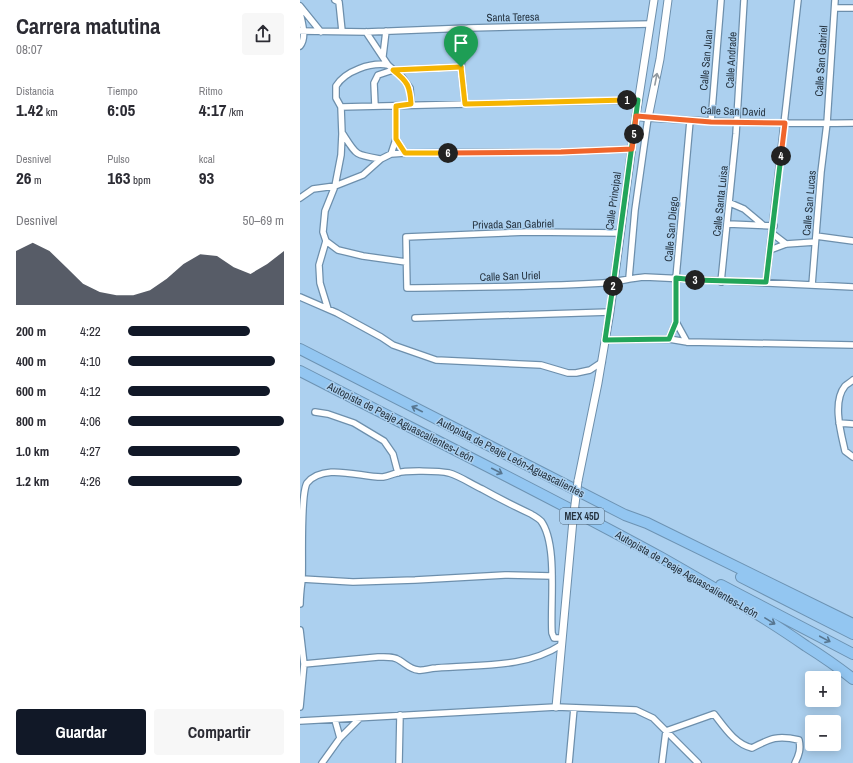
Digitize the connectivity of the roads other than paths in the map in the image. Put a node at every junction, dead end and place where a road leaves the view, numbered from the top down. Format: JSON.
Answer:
{"nodes":[{"id":1,"x":335,"y":0,"type":"edge"},
{"id":2,"x":654,"y":0,"type":"edge"},
{"id":3,"x":668,"y":0,"type":"edge"},
{"id":4,"x":722,"y":0,"type":"edge"},
{"id":5,"x":744,"y":0,"type":"edge"},
{"id":6,"x":798,"y":0,"type":"edge"},
{"id":7,"x":835,"y":0,"type":"edge"},
{"id":8,"x":300,"y":6,"type":"edge"},
{"id":9,"x":835,"y":8,"type":"junction"},
{"id":10,"x":853,"y":8,"type":"edge"},
{"id":11,"x":300,"y":13,"type":"edge"},
{"id":12,"x":650,"y":24,"type":"junction"},
{"id":13,"x":468,"y":28,"type":"junction"},
{"id":14,"x":342,"y":31,"type":"junction"},
{"id":15,"x":386,"y":31,"type":"junction"},
{"id":16,"x":302,"y":32,"type":"edge"},
{"id":17,"x":321,"y":32,"type":"junction"},
{"id":18,"x":366,"y":32,"type":"junction"},
{"id":19,"x":300,"y":46,"type":"edge"},
{"id":20,"x":383,"y":56,"type":"junction"},
{"id":21,"x":388,"y":65,"type":"junction"},
{"id":22,"x":461,"y":67,"type":"junction"},
{"id":23,"x":393,"y":70,"type":"junction"},
{"id":24,"x":638,"y":100,"type":"junction"},
{"id":25,"x":411,"y":104,"type":"junction"},
{"id":26,"x":465,"y":104,"type":"junction"},
{"id":27,"x":375,"y":106,"type":"junction"},
{"id":28,"x":396,"y":106,"type":"junction"},
{"id":29,"x":341,"y":107,"type":"junction"},
{"id":30,"x":636,"y":116,"type":"junction"},
{"id":31,"x":648,"y":118,"type":"junction"},
{"id":32,"x":690,"y":121,"type":"junction"},
{"id":33,"x":711,"y":122,"type":"junction"},
{"id":34,"x":737,"y":122,"type":"junction"},
{"id":35,"x":785,"y":123,"type":"junction"},
{"id":36,"x":827,"y":123,"type":"junction"},
{"id":37,"x":853,"y":123,"type":"edge"},
{"id":38,"x":342,"y":134,"type":"junction"},
{"id":39,"x":396,"y":139,"type":"junction"},
{"id":40,"x":632,"y":149,"type":"junction"},
{"id":41,"x":405,"y":153,"type":"junction"},
{"id":42,"x":391,"y":154,"type":"junction"},
{"id":43,"x":381,"y":159,"type":"junction"},
{"id":44,"x":335,"y":186,"type":"junction"},
{"id":45,"x":300,"y":198,"type":"edge"},
{"id":46,"x":730,"y":203,"type":"junction"},
{"id":47,"x":728,"y":224,"type":"junction"},
{"id":48,"x":762,"y":225,"type":"junction"},
{"id":49,"x":774,"y":226,"type":"junction"},
{"id":50,"x":620,"y":233,"type":"junction"},
{"id":51,"x":773,"y":234,"type":"junction"},
{"id":52,"x":816,"y":236,"type":"junction"},
{"id":53,"x":853,"y":240,"type":"edge"},
{"id":54,"x":326,"y":241,"type":"junction"},
{"id":55,"x":816,"y":242,"type":"junction"},
{"id":56,"x":786,"y":244,"type":"junction"},
{"id":57,"x":770,"y":250,"type":"junction"},
{"id":58,"x":406,"y":262,"type":"junction"},
{"id":59,"x":629,"y":278,"type":"junction"},
{"id":60,"x":676,"y":278,"type":"junction"},
{"id":61,"x":614,"y":281,"type":"junction"},
{"id":62,"x":721,"y":282,"type":"junction"},
{"id":63,"x":766,"y":282,"type":"junction"},
{"id":64,"x":812,"y":285,"type":"junction"},
{"id":65,"x":853,"y":287,"type":"edge"},
{"id":66,"x":300,"y":297,"type":"edge"},
{"id":67,"x":328,"y":309,"type":"junction"},
{"id":68,"x":610,"y":312,"type":"junction"},
{"id":69,"x":414,"y":318,"type":"dead end"},
{"id":70,"x":676,"y":322,"type":"junction"},
{"id":71,"x":669,"y":339,"type":"junction"},
{"id":72,"x":605,"y":340,"type":"junction"},
{"id":73,"x":687,"y":342,"type":"junction"},
{"id":74,"x":853,"y":345,"type":"edge"},
{"id":75,"x":300,"y":349,"type":"edge"},
{"id":76,"x":602,"y":360,"type":"junction"},
{"id":77,"x":300,"y":370,"type":"edge"},
{"id":78,"x":853,"y":380,"type":"edge"},
{"id":79,"x":315,"y":412,"type":"dead end"},
{"id":80,"x":839,"y":423,"type":"junction"},
{"id":81,"x":853,"y":424,"type":"edge"},
{"id":82,"x":853,"y":457,"type":"edge"},
{"id":83,"x":398,"y":472,"type":"junction"},
{"id":84,"x":625,"y":515,"type":"junction"},
{"id":85,"x":301,"y":518,"type":"edge"},
{"id":86,"x":628,"y":540,"type":"junction"},
{"id":87,"x":552,"y":576,"type":"junction"},
{"id":88,"x":302,"y":579,"type":"junction"},
{"id":89,"x":300,"y":604,"type":"edge"},
{"id":90,"x":853,"y":624,"type":"edge"},
{"id":91,"x":300,"y":630,"type":"edge"},
{"id":92,"x":853,"y":634,"type":"edge"},
{"id":93,"x":561,"y":642,"type":"junction"},
{"id":94,"x":853,"y":654,"type":"edge"},
{"id":95,"x":304,"y":664,"type":"junction"},
{"id":96,"x":853,"y":679,"type":"edge"},
{"id":97,"x":556,"y":706,"type":"junction"},
{"id":98,"x":300,"y":707,"type":"edge"},
{"id":99,"x":574,"y":708,"type":"junction"},
{"id":100,"x":400,"y":715,"type":"junction"},
{"id":101,"x":361,"y":718,"type":"junction"},
{"id":102,"x":335,"y":720,"type":"junction"},
{"id":103,"x":300,"y":721,"type":"edge"},
{"id":104,"x":666,"y":731,"type":"junction"},
{"id":105,"x":340,"y":738,"type":"junction"},
{"id":106,"x":322,"y":763,"type":"edge"},
{"id":107,"x":399,"y":763,"type":"edge"},
{"id":108,"x":569,"y":763,"type":"edge"},
{"id":109,"x":662,"y":763,"type":"edge"},
{"id":110,"x":698,"y":763,"type":"edge"},
{"id":111,"x":795,"y":763,"type":"edge"}],
"edges":[{"from":1,"to":14,"type":"street"},
{"from":2,"to":12,"type":"street","name":"Calle Principal"},
{"from":31,"to":3,"type":"street","one_way":true},
{"from":4,"to":33,"type":"street","name":"Calle San Juan"},
{"from":5,"to":34,"type":"street","name":"Calle Andrade"},
{"from":6,"to":35,"type":"street"},
{"from":7,"to":9,"type":"street","name":"Calle San Gabriel"},
{"from":8,"to":17,"type":"street"},
{"from":9,"to":10,"type":"street"},
{"from":9,"to":36,"type":"street","name":"Calle San Gabriel"},
{"from":11,"to":16,"type":"street"},
{"from":12,"to":13,"type":"street","name":"Santa Teresa"},
{"from":12,"to":24,"type":"street","name":"Calle Principal"},
{"from":13,"to":15,"type":"street","name":"Santa Teresa"},
{"from":13,"to":22,"type":"street"},
{"from":14,"to":17,"type":"street","name":"Santa Teresa"},
{"from":14,"to":18,"type":"street","name":"Santa Teresa"},
{"from":15,"to":18,"type":"street","name":"Santa Teresa"},
{"from":15,"to":20,"type":"street"},
{"from":16,"to":17,"type":"street","name":"Santa Teresa"},
{"from":16,"to":19,"type":"street"},
{"from":18,"to":20,"type":"street"},
{"from":20,"to":21,"type":"street"},
{"from":21,"to":23,"type":"street"},
{"from":21,"to":29,"type":"street"},
{"from":22,"to":23,"type":"street"},
{"from":22,"to":26,"type":"street"},
{"from":23,"to":25,"type":"street"},
{"from":23,"to":27,"type":"street"},
{"from":24,"to":26,"type":"street"},
{"from":24,"to":30,"type":"street","name":"Calle Principal"},
{"from":25,"to":26,"type":"street"},
{"from":25,"to":28,"type":"street"},
{"from":27,"to":28,"type":"street"},
{"from":27,"to":29,"type":"street"},
{"from":28,"to":39,"type":"street"},
{"from":29,"to":38,"type":"street"},
{"from":30,"to":31,"type":"street","name":"Calle San David"},
{"from":30,"to":40,"type":"street","name":"Calle Principal"},
{"from":31,"to":32,"type":"street","name":"Calle San David"},
{"from":31,"to":59,"type":"street"},
{"from":32,"to":33,"type":"street","name":"Calle San David"},
{"from":32,"to":60,"type":"street","name":"Calle San Diego"},
{"from":33,"to":34,"type":"street","name":"Calle San David"},
{"from":34,"to":35,"type":"street","name":"Calle San David"},
{"from":34,"to":46,"type":"street","name":"Calle Santa Luisa"},
{"from":35,"to":36,"type":"street","name":"Calle San David"},
{"from":35,"to":49,"type":"street"},
{"from":36,"to":37,"type":"street","name":"Calle San David"},
{"from":36,"to":52,"type":"street","name":"Calle San Lucas"},
{"from":38,"to":43,"type":"street"},
{"from":38,"to":44,"type":"street"},
{"from":39,"to":41,"type":"street"},
{"from":39,"to":42,"type":"street"},
{"from":40,"to":41,"type":"street"},
{"from":40,"to":50,"type":"street","name":"Calle Principal"},
{"from":41,"to":42,"type":"street"},
{"from":42,"to":43,"type":"street"},
{"from":43,"to":44,"type":"street"},
{"from":44,"to":45,"type":"street"},
{"from":44,"to":54,"type":"street"},
{"from":46,"to":47,"type":"street","name":"Calle Santa Luisa"},
{"from":46,"to":48,"type":"street"},
{"from":47,"to":48,"type":"street"},
{"from":47,"to":62,"type":"street","name":"Calle Santa Luisa"},
{"from":48,"to":49,"type":"street"},
{"from":49,"to":51,"type":"street"},
{"from":50,"to":58,"type":"street","name":"Privada San Gabriel"},
{"from":50,"to":61,"type":"street","name":"Calle Principal"},
{"from":51,"to":56,"type":"street"},
{"from":51,"to":57,"type":"street"},
{"from":52,"to":53,"type":"street"},
{"from":52,"to":55,"type":"street","name":"Calle San Lucas"},
{"from":54,"to":58,"type":"street"},
{"from":54,"to":67,"type":"street"},
{"from":55,"to":56,"type":"street"},
{"from":55,"to":64,"type":"street","name":"Calle San Lucas"},
{"from":56,"to":57,"type":"street"},
{"from":57,"to":63,"type":"street"},
{"from":58,"to":61,"type":"street","name":"Calle San Uriel"},
{"from":59,"to":60,"type":"street","name":"Calle San Uriel"},
{"from":59,"to":61,"type":"street","name":"Calle San Uriel"},
{"from":60,"to":62,"type":"street","name":"Calle San Uriel"},
{"from":60,"to":70,"type":"street","name":"Calle San Diego"},
{"from":61,"to":68,"type":"street","name":"Calle Principal"},
{"from":62,"to":63,"type":"street","name":"Calle San Uriel"},
{"from":63,"to":64,"type":"street","name":"Calle San Uriel"},
{"from":64,"to":65,"type":"street","name":"Calle San Uriel"},
{"from":66,"to":67,"type":"street"},
{"from":67,"to":76,"type":"street"},
{"from":68,"to":69,"type":"street"},
{"from":68,"to":72,"type":"street","name":"Calle Principal"},
{"from":70,"to":71,"type":"street","name":"Calle San Diego"},
{"from":70,"to":73,"type":"street"},
{"from":71,"to":72,"type":"street"},
{"from":71,"to":73,"type":"street"},
{"from":72,"to":76,"type":"street","name":"Calle Principal"},
{"from":73,"to":74,"type":"street"},
{"from":84,"to":75,"type":"highway","name":"Autopista de Peaje León-Aguascalientes","number":"MEX 45D","one_way":true},
{"from":76,"to":93,"type":"street","name":"Calle Principal","bridge":true},
{"from":77,"to":86,"type":"highway","name":"Autopista de Peaje Aguascalientes-León","number":"MEX 45D","one_way":true},
{"from":78,"to":80,"type":"street"},
{"from":79,"to":83,"type":"street"},
{"from":80,"to":81,"type":"street"},
{"from":80,"to":82,"type":"street"},
{"from":83,"to":85,"type":"street"},
{"from":83,"to":87,"type":"street"},
{"from":84,"to":90,"type":"highway","name":"Autopista de Peaje León-Aguascalientes","number":"MEX 45D"},
{"from":84,"to":92,"type":"highway"},
{"from":85,"to":88,"type":"street"},
{"from":86,"to":94,"type":"highway","one_way":true},
{"from":86,"to":96,"type":"highway","name":"Autopista de Peaje Aguascalientes-León","number":"MEX 45D","one_way":true},
{"from":87,"to":88,"type":"street"},
{"from":87,"to":93,"type":"street"},
{"from":88,"to":89,"type":"street"},
{"from":91,"to":95,"type":"street"},
{"from":93,"to":95,"type":"street"},
{"from":93,"to":97,"type":"street","name":"Calle Principal"},
{"from":95,"to":98,"type":"street"},
{"from":97,"to":99,"type":"street"},
{"from":97,"to":100,"type":"street"},
{"from":99,"to":104,"type":"street"},
{"from":99,"to":108,"type":"street"},
{"from":100,"to":101,"type":"street"},
{"from":100,"to":107,"type":"street"},
{"from":101,"to":102,"type":"street"},
{"from":101,"to":105,"type":"street"},
{"from":102,"to":103,"type":"street"},
{"from":102,"to":105,"type":"street"},
{"from":104,"to":109,"type":"street"},
{"from":104,"to":110,"type":"street"},
{"from":104,"to":111,"type":"street"},
{"from":105,"to":106,"type":"street"}]}
